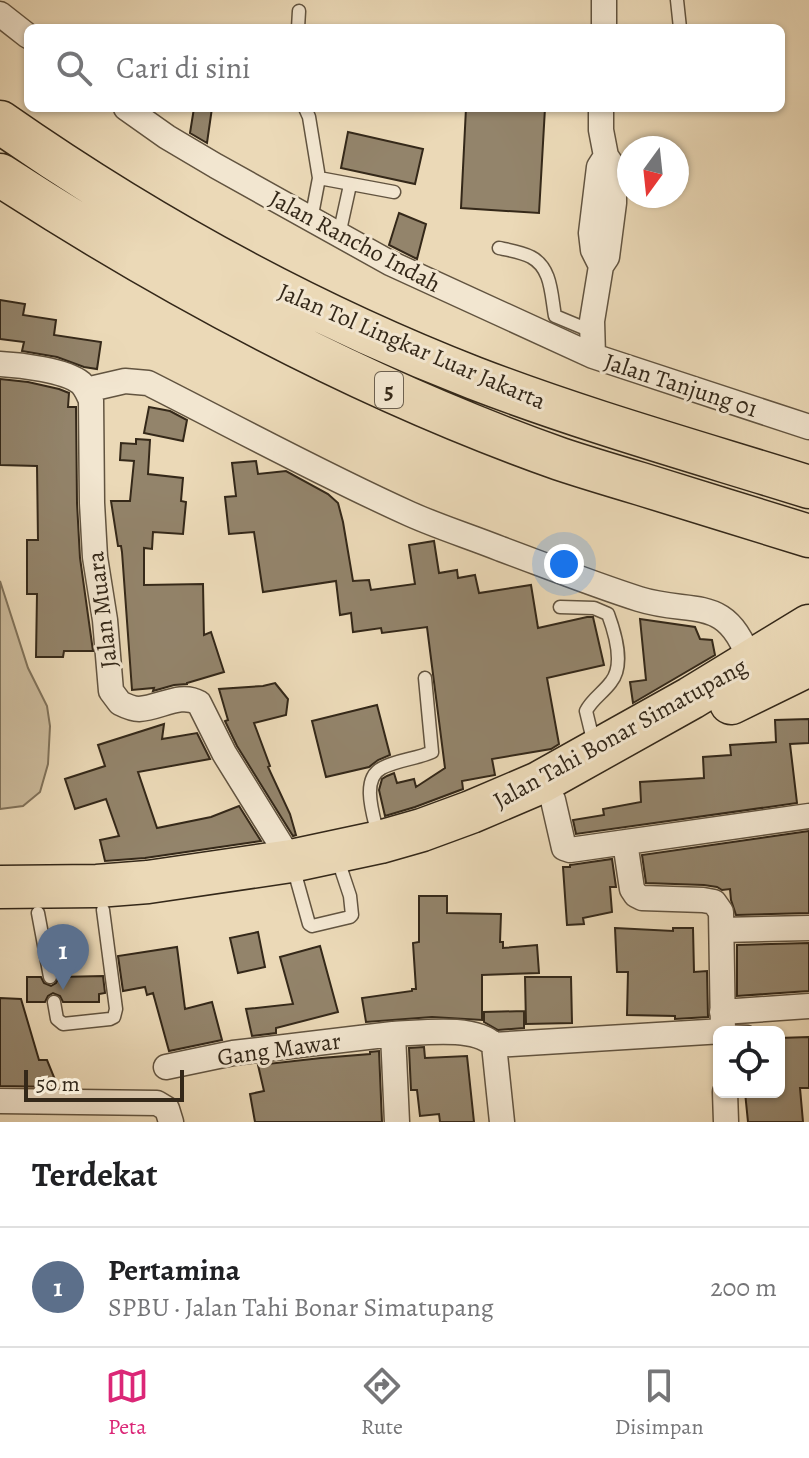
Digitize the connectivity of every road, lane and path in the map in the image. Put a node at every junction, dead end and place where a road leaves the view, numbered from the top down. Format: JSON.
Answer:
{"nodes":[{"id":1,"x":604,"y":0,"type":"edge"},
{"id":2,"x":677,"y":0,"type":"edge"},
{"id":3,"x":299,"y":11,"type":"dead end"},
{"id":4,"x":0,"y":14,"type":"edge"},
{"id":5,"x":298,"y":24,"type":"edge"},
{"id":6,"x":604,"y":24,"type":"edge"},
{"id":7,"x":680,"y":24,"type":"edge"},
{"id":8,"x":24,"y":33,"type":"edge"},
{"id":9,"x":132,"y":112,"type":"edge"},
{"id":10,"x":307,"y":112,"type":"edge"},
{"id":11,"x":601,"y":112,"type":"edge"},
{"id":12,"x":0,"y":122,"type":"edge"},
{"id":13,"x":0,"y":175,"type":"edge"},
{"id":14,"x":319,"y":178,"type":"junction"},
{"id":15,"x":350,"y":185,"type":"junction"},
{"id":16,"x":394,"y":192,"type":"dead end"},
{"id":17,"x":311,"y":220,"type":"junction"},
{"id":18,"x":339,"y":235,"type":"junction"},
{"id":19,"x":499,"y":248,"type":"dead end"},
{"id":20,"x":591,"y":331,"type":"junction"},
{"id":21,"x":593,"y":356,"type":"junction"},
{"id":22,"x":0,"y":364,"type":"edge"},
{"id":23,"x":86,"y":390,"type":"junction"},
{"id":24,"x":809,"y":427,"type":"edge"},
{"id":25,"x":809,"y":487,"type":"edge"},
{"id":26,"x":809,"y":536,"type":"edge"},
{"id":27,"x":560,"y":607,"type":"dead end"},
{"id":28,"x":807,"y":643,"type":"edge"},
{"id":29,"x":750,"y":662,"type":"junction"},
{"id":30,"x":425,"y":678,"type":"dead end"},
{"id":31,"x":595,"y":752,"type":"junction"},
{"id":32,"x":553,"y":800,"type":"junction"},
{"id":33,"x":809,"y":816,"type":"edge"},
{"id":34,"x":380,"y":842,"type":"junction"},
{"id":35,"x":625,"y":842,"type":"junction"},
{"id":36,"x":294,"y":871,"type":"junction"},
{"id":37,"x":0,"y":887,"type":"edge"},
{"id":38,"x":103,"y":910,"type":"junction"},
{"id":39,"x":19,"y":913,"type":"edge"},
{"id":40,"x":809,"y":928,"type":"edge"},
{"id":41,"x":722,"y":930,"type":"junction"},
{"id":42,"x":50,"y":977,"type":"dead end"},
{"id":43,"x":54,"y":1002,"type":"dead end"},
{"id":44,"x":809,"y":1006,"type":"edge"},
{"id":45,"x":723,"y":1025,"type":"edge"},
{"id":46,"x":393,"y":1034,"type":"junction"},
{"id":47,"x":494,"y":1045,"type":"junction"},
{"id":48,"x":166,"y":1067,"type":"dead end"},
{"id":49,"x":725,"y":1098,"type":"edge"},
{"id":50,"x":0,"y":1101,"type":"edge"},
{"id":51,"x":171,"y":1122,"type":"edge"},
{"id":52,"x":397,"y":1122,"type":"edge"},
{"id":53,"x":502,"y":1122,"type":"edge"},
{"id":54,"x":726,"y":1122,"type":"edge"}],
"edges":[{"from":1,"to":6,"type":"street"},
{"from":2,"to":7,"type":"lane"},
{"from":3,"to":5,"type":"lane"},
{"from":4,"to":8,"type":"street"},
{"from":9,"to":17,"type":"street","name":"Jalan Rancho Indah"},
{"from":10,"to":14,"type":"lane"},
{"from":11,"to":20,"type":"street","name":"Jalan Tanjung 01"},
{"from":12,"to":25,"type":"highway","name":"Jalan Tol Lingkar Luar Jakarta","number":"5"},
{"from":13,"to":26,"type":"highway","name":"Jalan Tol Lingkar Luar Jakarta","number":"5"},
{"from":14,"to":15,"type":"lane"},
{"from":14,"to":17,"type":"lane"},
{"from":15,"to":16,"type":"lane"},
{"from":15,"to":18,"type":"lane"},
{"from":17,"to":18,"type":"street","name":"Jalan Rancho Indah"},
{"from":18,"to":21,"type":"street","name":"Jalan Rancho Indah"},
{"from":19,"to":20,"type":"lane"},
{"from":20,"to":21,"type":"street","name":"Jalan Tanjung 01"},
{"from":21,"to":24,"type":"street","name":"Jalan Tanjung 01"},
{"from":22,"to":23,"type":"street"},
{"from":23,"to":29,"type":"street"},
{"from":23,"to":36,"type":"street","name":"Jalan Muara"},
{"from":27,"to":31,"type":"lane"},
{"from":28,"to":29,"type":"highway","name":"Jalan Tahi Bonar Simatupang"},
{"from":28,"to":32,"type":"highway","name":"Jalan Tahi Bonar Simatupang"},
{"from":29,"to":31,"type":"highway","name":"Jalan Tahi Bonar Simatupang"},
{"from":30,"to":34,"type":"lane"},
{"from":31,"to":34,"type":"highway","name":"Jalan Tahi Bonar Simatupang"},
{"from":32,"to":35,"type":"street"},
{"from":32,"to":36,"type":"highway","name":"Jalan Tahi Bonar Simatupang"},
{"from":33,"to":35,"type":"street"},
{"from":34,"to":36,"type":"highway","name":"Jalan Tahi Bonar Simatupang"},
{"from":35,"to":41,"type":"street"},
{"from":36,"to":37,"type":"highway","name":"Jalan Tahi Bonar Simatupang"},
{"from":36,"to":38,"type":"highway","name":"Jalan Tahi Bonar Simatupang"},
{"from":38,"to":39,"type":"highway","name":"Jalan Tahi Bonar Simatupang"},
{"from":38,"to":43,"type":"lane"},
{"from":39,"to":42,"type":"lane"},
{"from":40,"to":41,"type":"street"},
{"from":41,"to":45,"type":"street"},
{"from":44,"to":45,"type":"street"},
{"from":45,"to":47,"type":"street"},
{"from":46,"to":47,"type":"street","name":"Gang Mawar"},
{"from":46,"to":48,"type":"street","name":"Gang Mawar"},
{"from":46,"to":52,"type":"street"},
{"from":47,"to":53,"type":"street"},
{"from":49,"to":54,"type":"street"},
{"from":50,"to":51,"type":"street"}]}
